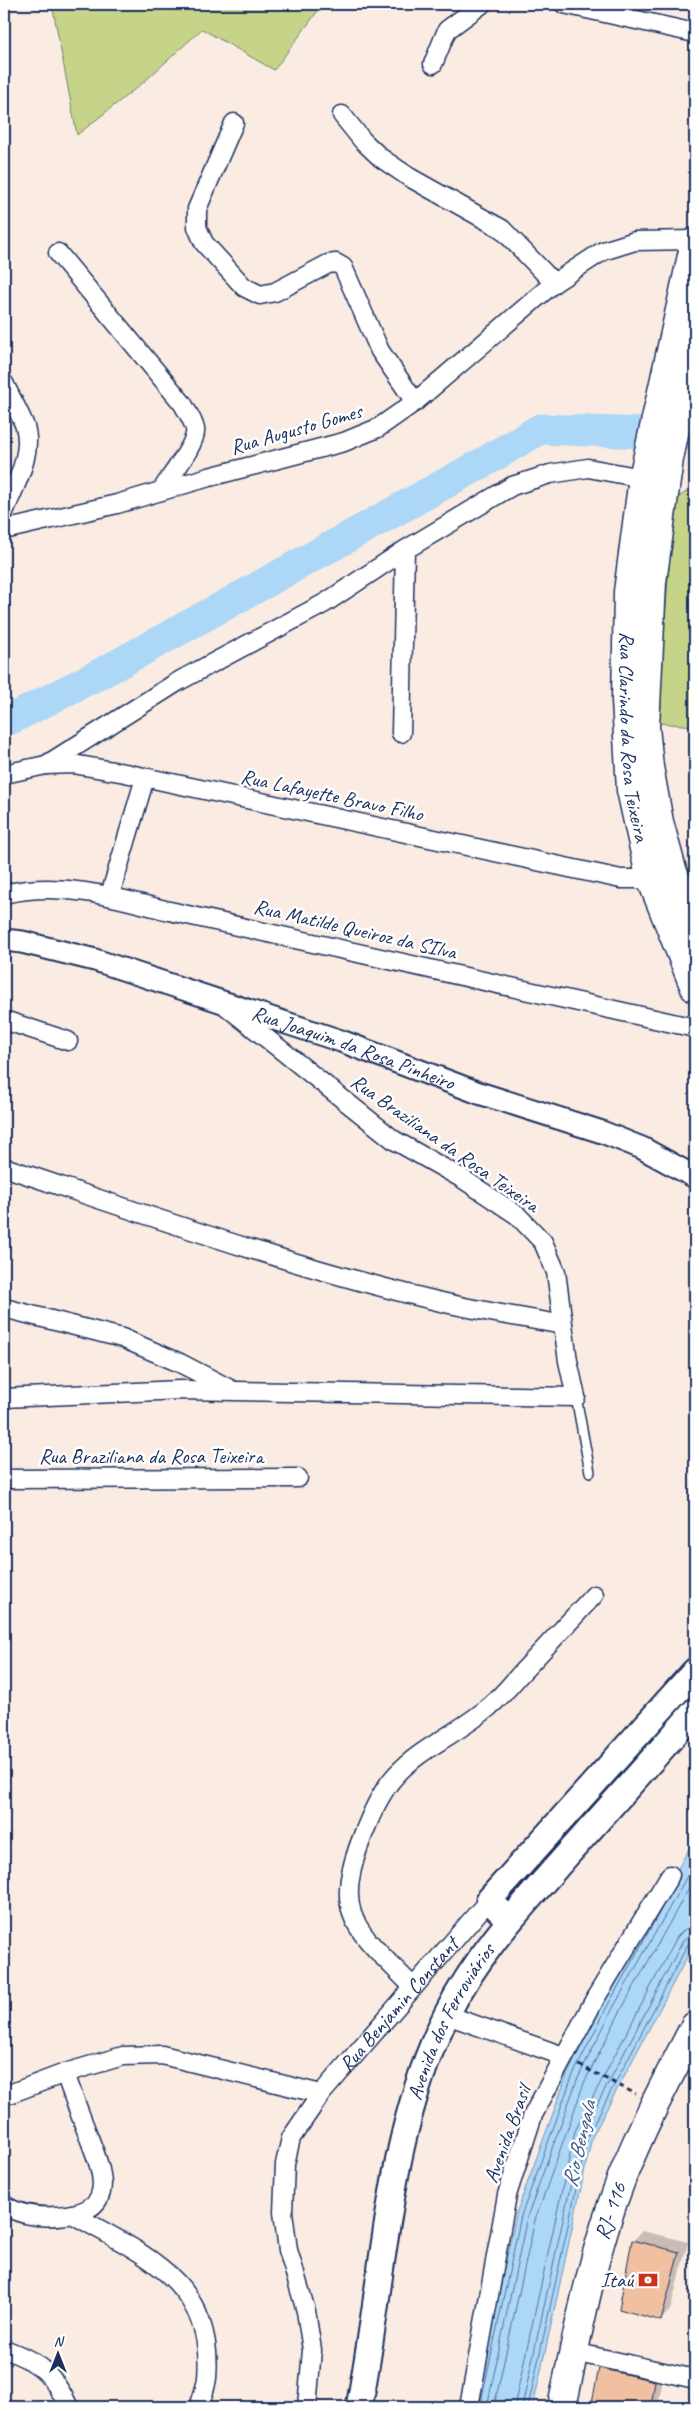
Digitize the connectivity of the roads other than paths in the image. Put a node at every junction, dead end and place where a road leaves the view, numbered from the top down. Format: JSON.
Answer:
{"nodes":[{"id":1,"x":482,"y":4,"type":"edge"},
{"id":2,"x":564,"y":4,"type":"edge"},
{"id":3,"x":695,"y":33,"type":"edge"},
{"id":4,"x":433,"y":64,"type":"dead end"},
{"id":5,"x":342,"y":115,"type":"dead end"},
{"id":6,"x":234,"y":123,"type":"dead end"},
{"id":7,"x":695,"y":241,"type":"edge"},
{"id":8,"x":58,"y":253,"type":"dead end"},
{"id":9,"x":554,"y":282,"type":"junction"},
{"id":10,"x":695,"y":330,"type":"edge"},
{"id":11,"x":4,"y":383,"type":"edge"},
{"id":12,"x":416,"y":402,"type":"junction"},
{"id":13,"x":673,"y":408,"type":"edge"},
{"id":14,"x":656,"y":469,"type":"junction"},
{"id":15,"x":161,"y":491,"type":"junction"},
{"id":16,"x":4,"y":512,"type":"edge"},
{"id":17,"x":4,"y":530,"type":"edge"},
{"id":18,"x":405,"y":550,"type":"junction"},
{"id":19,"x":401,"y":733,"type":"dead end"},
{"id":20,"x":46,"y":765,"type":"junction"},
{"id":21,"x":4,"y":774,"type":"edge"},
{"id":22,"x":145,"y":778,"type":"junction"},
{"id":23,"x":661,"y":873,"type":"junction"},
{"id":24,"x":4,"y":894,"type":"edge"},
{"id":25,"x":110,"y":895,"type":"junction"},
{"id":26,"x":695,"y":924,"type":"edge"},
{"id":27,"x":4,"y":940,"type":"edge"},
{"id":28,"x":695,"y":988,"type":"edge"},
{"id":29,"x":218,"y":1000,"type":"junction"},
{"id":30,"x":4,"y":1020,"type":"edge"},
{"id":31,"x":695,"y":1028,"type":"edge"},
{"id":32,"x":68,"y":1041,"type":"dead end"},
{"id":33,"x":4,"y":1167,"type":"edge"},
{"id":34,"x":695,"y":1177,"type":"edge"},
{"id":35,"x":4,"y":1308,"type":"edge"},
{"id":36,"x":563,"y":1325,"type":"junction"},
{"id":37,"x":234,"y":1391,"type":"junction"},
{"id":38,"x":576,"y":1397,"type":"junction"},
{"id":39,"x":4,"y":1398,"type":"edge"},
{"id":40,"x":590,"y":1472,"type":"dead end"},
{"id":41,"x":298,"y":1478,"type":"dead end"},
{"id":42,"x":4,"y":1479,"type":"edge"},
{"id":43,"x":594,"y":1595,"type":"dead end"},
{"id":44,"x":695,"y":1671,"type":"edge"},
{"id":45,"x":695,"y":1711,"type":"edge"},
{"id":46,"x":670,"y":1875,"type":"dead end"},
{"id":47,"x":489,"y":1900,"type":"junction"},
{"id":48,"x":509,"y":1920,"type":"junction"},
{"id":49,"x":413,"y":1987,"type":"junction"},
{"id":50,"x":447,"y":2015,"type":"junction"},
{"id":51,"x":695,"y":2026,"type":"edge"},
{"id":52,"x":568,"y":2059,"type":"junction"},
{"id":53,"x":65,"y":2073,"type":"junction"},
{"id":54,"x":320,"y":2094,"type":"junction"},
{"id":55,"x":4,"y":2096,"type":"edge"},
{"id":56,"x":4,"y":2205,"type":"edge"},
{"id":57,"x":72,"y":2214,"type":"junction"},
{"id":58,"x":4,"y":2349,"type":"edge"},
{"id":59,"x":574,"y":2352,"type":"junction"},
{"id":60,"x":695,"y":2380,"type":"edge"},
{"id":61,"x":69,"y":2407,"type":"edge"},
{"id":62,"x":199,"y":2407,"type":"edge"},
{"id":63,"x":307,"y":2407,"type":"edge"},
{"id":64,"x":359,"y":2407,"type":"edge"},
{"id":65,"x":469,"y":2407,"type":"edge"},
{"id":66,"x":562,"y":2407,"type":"edge"}],
"edges":[{"from":1,"to":4,"type":"street"},
{"from":2,"to":3,"type":"street"},
{"from":5,"to":9,"type":"street"},
{"from":6,"to":12,"type":"street"},
{"from":7,"to":9,"type":"street","name":"Rua Augusto Gomes"},
{"from":7,"to":13,"type":"main road"},
{"from":8,"to":15,"type":"street"},
{"from":9,"to":12,"type":"street","name":"Rua Augusto Gomes"},
{"from":10,"to":13,"type":"main road"},
{"from":11,"to":16,"type":"street"},
{"from":12,"to":15,"type":"street","name":"Rua Augusto Gomes"},
{"from":13,"to":14,"type":"main road","name":"Rua Clarindo da Rosa Teixeira"},
{"from":14,"to":18,"type":"street"},
{"from":14,"to":23,"type":"main road","name":"Rua Clarindo da Rosa Teixeira"},
{"from":15,"to":17,"type":"street","name":"Rua Augusto Gomes"},
{"from":18,"to":19,"type":"street"},
{"from":18,"to":20,"type":"street"},
{"from":20,"to":21,"type":"street","name":"Rua Lafayette Bravo Filho"},
{"from":20,"to":22,"type":"street","name":"Rua Lafayette Bravo Filho"},
{"from":22,"to":23,"type":"street","name":"Rua Lafayette Bravo Filho"},
{"from":22,"to":25,"type":"street"},
{"from":23,"to":26,"type":"main road"},
{"from":23,"to":28,"type":"main road","name":"Rua Clarindo da Rosa Teixeira"},
{"from":24,"to":25,"type":"street","name":"Rua Matilde Queiroz da SIlva"},
{"from":25,"to":31,"type":"street","name":"Rua Matilde Queiroz da SIlva"},
{"from":27,"to":29,"type":"street","name":"Rua Joaquim da Rosa Pinheiro"},
{"from":29,"to":34,"type":"street","name":"Rua Joaquim da Rosa Pinheiro"},
{"from":29,"to":36,"type":"street","name":"Rua Braziliana da Rosa Teixeira"},
{"from":30,"to":32,"type":"street"},
{"from":33,"to":36,"type":"street"},
{"from":35,"to":37,"type":"street"},
{"from":36,"to":38,"type":"street","name":"Rua Braziliana da Rosa Teixeira"},
{"from":37,"to":38,"type":"street"},
{"from":37,"to":39,"type":"street"},
{"from":38,"to":40,"type":"lane"},
{"from":41,"to":42,"type":"street","name":"Rua Braziliana da Rosa Teixeira"},
{"from":43,"to":49,"type":"street"},
{"from":44,"to":47,"type":"main road","name":"Rua Benjamin Constant"},
{"from":45,"to":48,"type":"main road","name":"Avenida dos Ferroviários"},
{"from":46,"to":52,"type":"street","name":"Avenida Brasil"},
{"from":47,"to":48,"type":"main road"},
{"from":47,"to":49,"type":"street","name":"Rua Benjamin Constant"},
{"from":48,"to":50,"type":"main road","name":"Avenida dos Ferroviários"},
{"from":49,"to":54,"type":"street","name":"Rua Benjamin Constant"},
{"from":50,"to":52,"type":"street"},
{"from":50,"to":64,"type":"main road","name":"Avenida dos Ferroviários"},
{"from":51,"to":59,"type":"main road","name":"RJ- 116"},
{"from":52,"to":65,"type":"street","name":"Avenida Brasil"},
{"from":53,"to":54,"type":"street"},
{"from":53,"to":55,"type":"street"},
{"from":53,"to":57,"type":"street"},
{"from":54,"to":63,"type":"street","name":"Rua Benjamin Constant"},
{"from":56,"to":57,"type":"street"},
{"from":57,"to":62,"type":"street"},
{"from":58,"to":61,"type":"street"},
{"from":59,"to":60,"type":"street"},
{"from":59,"to":66,"type":"main road","name":"RJ- 116"}]}
